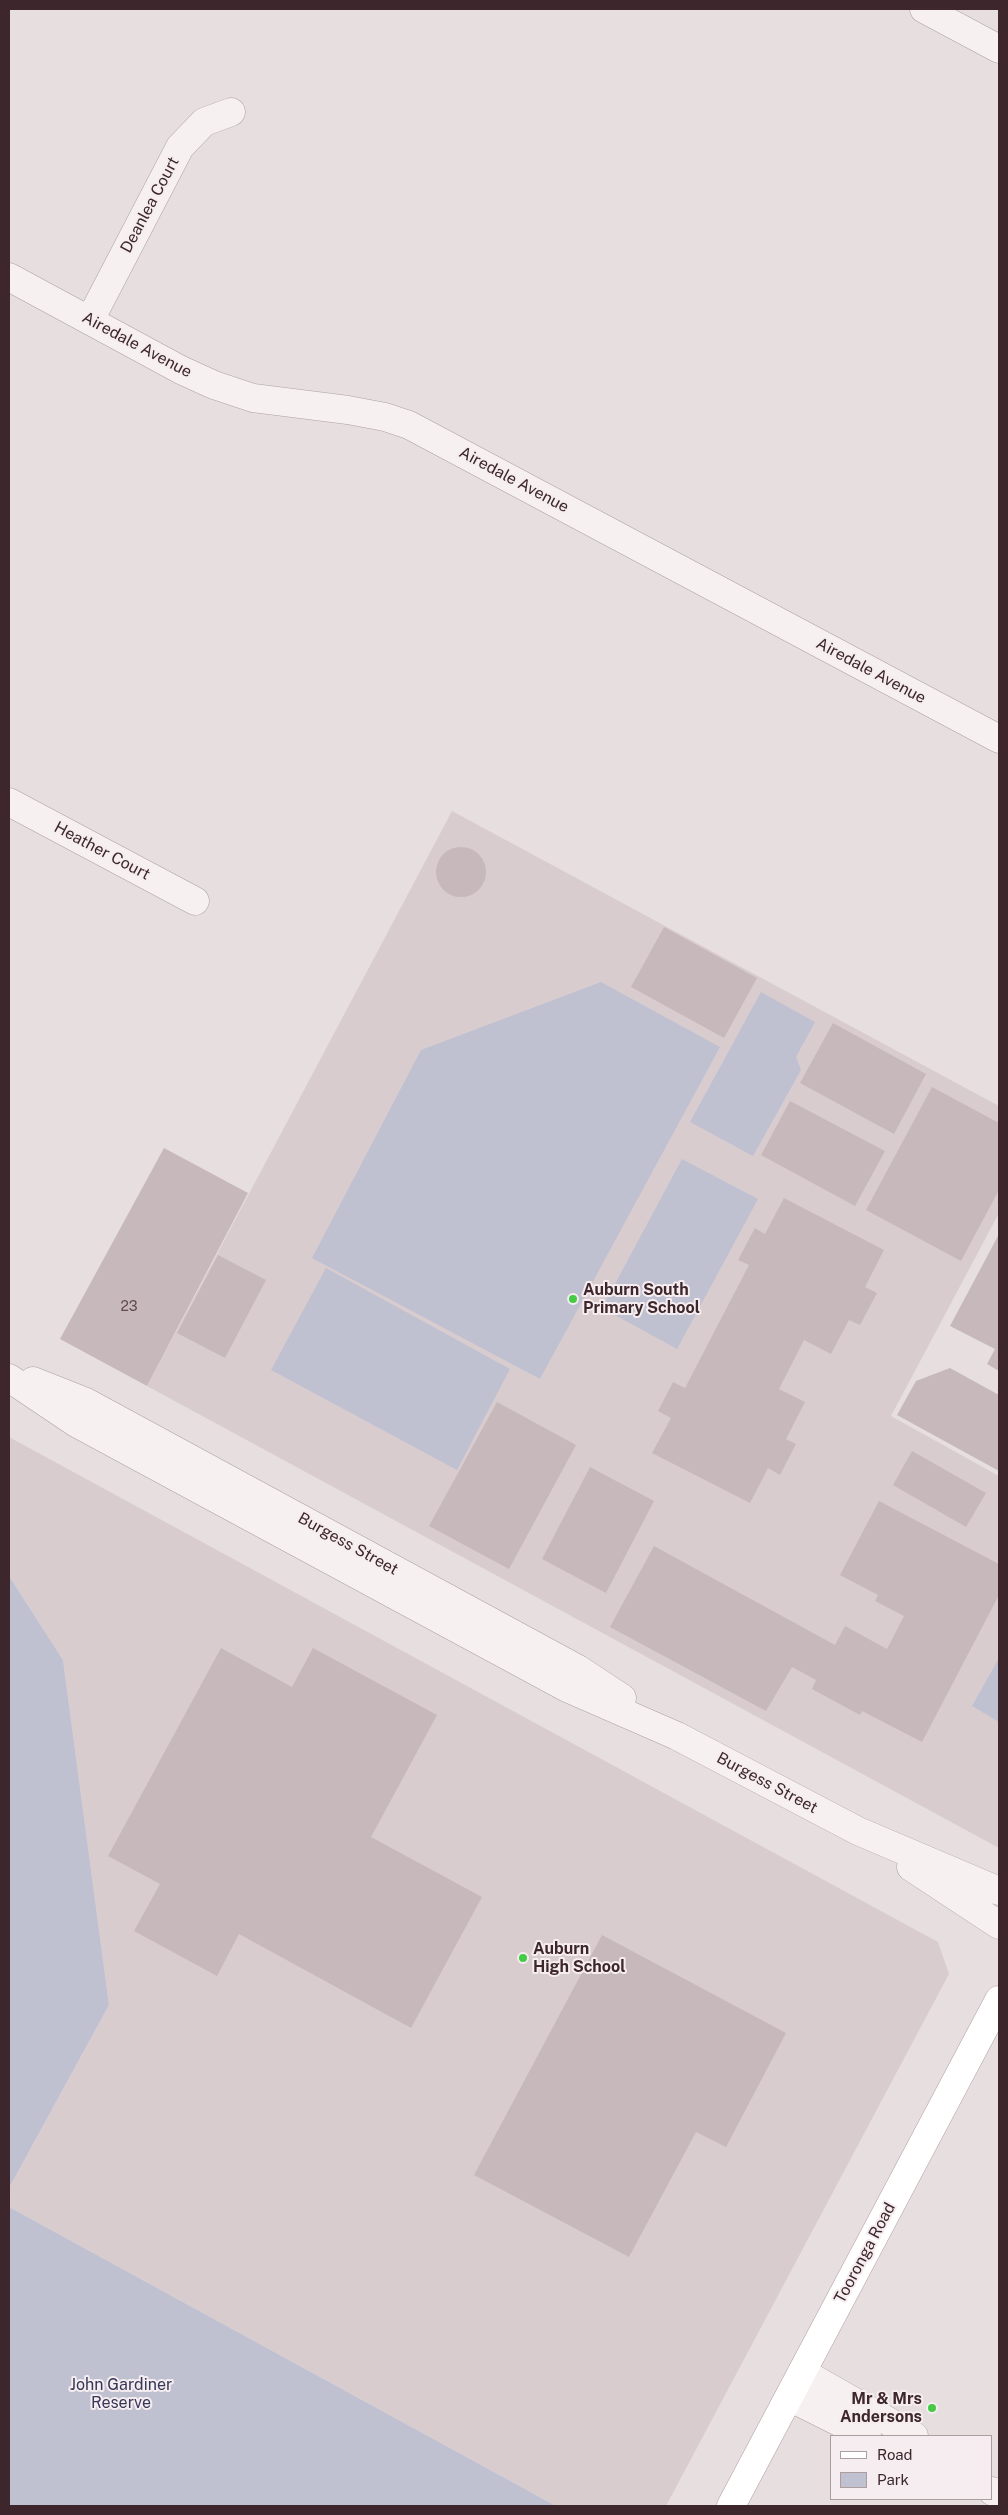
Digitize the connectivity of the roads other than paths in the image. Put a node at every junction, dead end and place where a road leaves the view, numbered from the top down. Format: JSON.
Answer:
{"nodes":[{"id":1,"x":924,"y":9,"type":"edge"},
{"id":2,"x":999,"y":49,"type":"edge"},
{"id":3,"x":231,"y":112,"type":"dead end"},
{"id":4,"x":9,"y":277,"type":"edge"},
{"id":5,"x":90,"y":320,"type":"junction"},
{"id":6,"x":999,"y":739,"type":"edge"},
{"id":7,"x":9,"y":802,"type":"edge"},
{"id":8,"x":195,"y":900,"type":"dead end"},
{"id":9,"x":9,"y":1371,"type":"edge"},
{"id":10,"x":9,"y":1378,"type":"edge"},
{"id":11,"x":677,"y":1736,"type":"junction"},
{"id":12,"x":858,"y":1831,"type":"junction"},
{"id":13,"x":999,"y":1891,"type":"edge"},
{"id":14,"x":999,"y":1925,"type":"edge"},
{"id":15,"x":999,"y":2000,"type":"edge"},
{"id":16,"x":802,"y":2372,"type":"junction"},
{"id":17,"x":789,"y":2397,"type":"junction"},
{"id":18,"x":865,"y":2435,"type":"edge"},
{"id":19,"x":912,"y":2435,"type":"edge"},
{"id":20,"x":731,"y":2506,"type":"edge"}],
"edges":[{"from":1,"to":2,"type":"street"},
{"from":3,"to":5,"type":"street","name":"Deanlea Court"},
{"from":4,"to":5,"type":"street","name":"Airedale Avenue"},
{"from":5,"to":6,"type":"street","name":"Airedale Avenue"},
{"from":7,"to":8,"type":"street","name":"Heather Court"},
{"from":9,"to":11,"type":"street","name":"Burgess Street"},
{"from":10,"to":11,"type":"street","name":"Burgess Street"},
{"from":11,"to":12,"type":"street","name":"Burgess Street"},
{"from":12,"to":13,"type":"street","name":"Burgess Street"},
{"from":12,"to":14,"type":"street","name":"Burgess Street"},
{"from":15,"to":16,"type":"main road","name":"Tooronga Road"},
{"from":16,"to":17,"type":"main road","name":"Tooronga Road"},
{"from":16,"to":19,"type":"street"},
{"from":17,"to":18,"type":"street"},
{"from":17,"to":20,"type":"main road","name":"Tooronga Road"}]}
